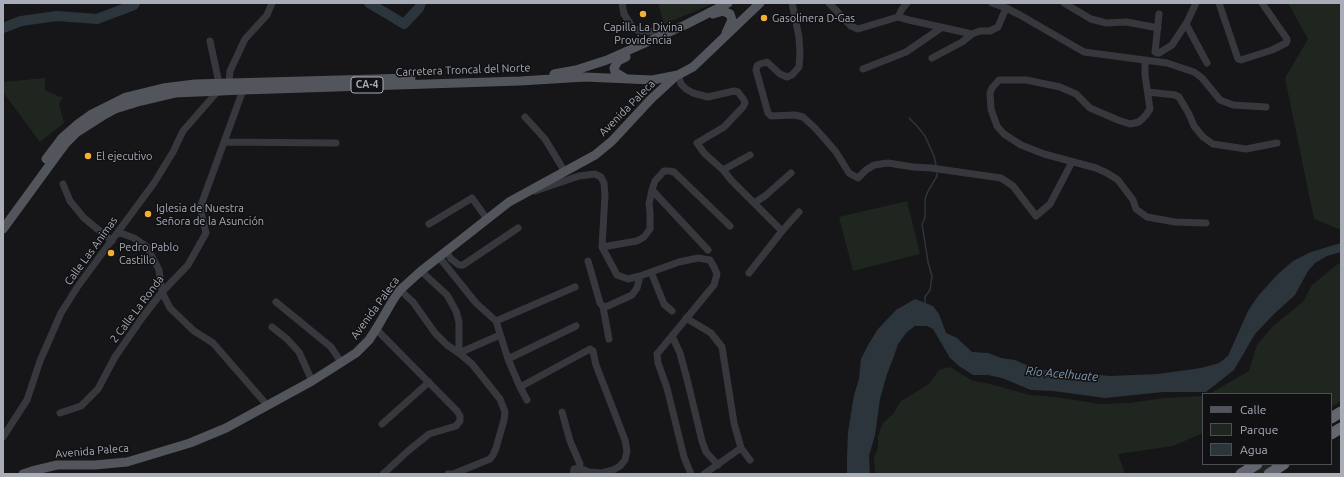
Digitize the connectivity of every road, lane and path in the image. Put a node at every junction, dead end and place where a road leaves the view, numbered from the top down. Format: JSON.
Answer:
{"nodes":[{"id":1,"x":272,"y":3,"type":"edge"},
{"id":2,"x":622,"y":3,"type":"edge"},
{"id":3,"x":728,"y":3,"type":"edge"},
{"id":4,"x":760,"y":3,"type":"edge"},
{"id":5,"x":792,"y":3,"type":"edge"},
{"id":6,"x":829,"y":3,"type":"edge"},
{"id":7,"x":907,"y":3,"type":"edge"},
{"id":8,"x":992,"y":3,"type":"edge"},
{"id":9,"x":1064,"y":3,"type":"edge"},
{"id":10,"x":1196,"y":3,"type":"edge"},
{"id":11,"x":1218,"y":3,"type":"edge"},
{"id":12,"x":1262,"y":3,"type":"edge"},
{"id":13,"x":1006,"y":8,"type":"junction"},
{"id":14,"x":1159,"y":14,"type":"dead end"},
{"id":15,"x":898,"y":17,"type":"junction"},
{"id":16,"x":697,"y":18,"type":"junction"},
{"id":17,"x":1186,"y":24,"type":"junction"},
{"id":18,"x":685,"y":25,"type":"junction"},
{"id":19,"x":941,"y":28,"type":"junction"},
{"id":20,"x":1158,"y":28,"type":"junction"},
{"id":21,"x":669,"y":32,"type":"junction"},
{"id":22,"x":972,"y":34,"type":"junction"},
{"id":23,"x":723,"y":40,"type":"junction"},
{"id":24,"x":210,"y":41,"type":"dead end"},
{"id":25,"x":1157,"y":53,"type":"junction"},
{"id":26,"x":932,"y":58,"type":"dead end"},
{"id":27,"x":1148,"y":60,"type":"junction"},
{"id":28,"x":1207,"y":63,"type":"dead end"},
{"id":29,"x":863,"y":69,"type":"dead end"},
{"id":30,"x":678,"y":75,"type":"junction"},
{"id":31,"x":626,"y":79,"type":"junction"},
{"id":32,"x":652,"y":80,"type":"junction"},
{"id":33,"x":229,"y":83,"type":"junction"},
{"id":34,"x":219,"y":87,"type":"junction"},
{"id":35,"x":243,"y":90,"type":"junction"},
{"id":36,"x":1148,"y":92,"type":"junction"},
{"id":37,"x":649,"y":102,"type":"junction"},
{"id":38,"x":1266,"y":107,"type":"dead end"},
{"id":39,"x":525,"y":117,"type":"dead end"},
{"id":40,"x":224,"y":142,"type":"junction"},
{"id":41,"x":336,"y":143,"type":"dead end"},
{"id":42,"x":1277,"y":143,"type":"dead end"},
{"id":43,"x":750,"y":155,"type":"dead end"},
{"id":44,"x":1072,"y":162,"type":"junction"},
{"id":45,"x":723,"y":170,"type":"junction"},
{"id":46,"x":565,"y":172,"type":"junction"},
{"id":47,"x":791,"y":173,"type":"dead end"},
{"id":48,"x":63,"y":184,"type":"dead end"},
{"id":49,"x":652,"y":190,"type":"junction"},
{"id":50,"x":509,"y":202,"type":"junction"},
{"id":51,"x":754,"y":203,"type":"junction"},
{"id":52,"x":799,"y":212,"type":"dead end"},
{"id":53,"x":487,"y":219,"type":"junction"},
{"id":54,"x":3,"y":220,"type":"edge"},
{"id":55,"x":1206,"y":223,"type":"dead end"},
{"id":56,"x":429,"y":224,"type":"dead end"},
{"id":57,"x":730,"y":226,"type":"dead end"},
{"id":58,"x":518,"y":228,"type":"dead end"},
{"id":59,"x":3,"y":229,"type":"edge"},
{"id":60,"x":782,"y":231,"type":"junction"},
{"id":61,"x":118,"y":232,"type":"junction"},
{"id":62,"x":112,"y":241,"type":"junction"},
{"id":63,"x":602,"y":247,"type":"junction"},
{"id":64,"x":708,"y":250,"type":"dead end"},
{"id":65,"x":443,"y":254,"type":"junction"},
{"id":66,"x":588,"y":261,"type":"dead end"},
{"id":67,"x":421,"y":271,"type":"junction"},
{"id":68,"x":651,"y":272,"type":"junction"},
{"id":69,"x":749,"y":272,"type":"dead end"},
{"id":70,"x":640,"y":276,"type":"junction"},
{"id":71,"x":575,"y":287,"type":"dead end"},
{"id":72,"x":400,"y":290,"type":"junction"},
{"id":73,"x":162,"y":292,"type":"junction"},
{"id":74,"x":276,"y":302,"type":"dead end"},
{"id":75,"x":603,"y":307,"type":"junction"},
{"id":76,"x":672,"y":311,"type":"dead end"},
{"id":77,"x":686,"y":318,"type":"junction"},
{"id":78,"x":496,"y":321,"type":"junction"},
{"id":79,"x":576,"y":326,"type":"dead end"},
{"id":80,"x":272,"y":327,"type":"dead end"},
{"id":81,"x":376,"y":329,"type":"junction"},
{"id":82,"x":500,"y":335,"type":"junction"},
{"id":83,"x":672,"y":336,"type":"junction"},
{"id":84,"x":609,"y":339,"type":"dead end"},
{"id":85,"x":459,"y":353,"type":"junction"},
{"id":86,"x":508,"y":358,"type":"junction"},
{"id":87,"x":341,"y":362,"type":"junction"},
{"id":88,"x":312,"y":381,"type":"junction"},
{"id":89,"x":429,"y":382,"type":"junction"},
{"id":90,"x":520,"y":387,"type":"junction"},
{"id":91,"x":527,"y":400,"type":"dead end"},
{"id":92,"x":266,"y":405,"type":"junction"},
{"id":93,"x":562,"y":412,"type":"dead end"},
{"id":94,"x":1341,"y":412,"type":"edge"},
{"id":95,"x":60,"y":413,"type":"dead end"},
{"id":96,"x":1332,"y":417,"type":"edge"},
{"id":97,"x":382,"y":424,"type":"dead end"},
{"id":98,"x":1341,"y":428,"type":"edge"},
{"id":99,"x":1332,"y":433,"type":"edge"},
{"id":100,"x":3,"y":437,"type":"edge"},
{"id":101,"x":741,"y":448,"type":"junction"},
{"id":102,"x":750,"y":460,"type":"dead end"},
{"id":103,"x":718,"y":465,"type":"junction"},
{"id":104,"x":1256,"y":465,"type":"edge"},
{"id":105,"x":1282,"y":465,"type":"edge"},
{"id":106,"x":581,"y":471,"type":"edge"},
{"id":107,"x":23,"y":474,"type":"edge"},
{"id":108,"x":383,"y":474,"type":"edge"},
{"id":109,"x":448,"y":474,"type":"edge"},
{"id":110,"x":572,"y":474,"type":"edge"},
{"id":111,"x":691,"y":474,"type":"edge"},
{"id":112,"x":704,"y":474,"type":"edge"},
{"id":113,"x":1242,"y":474,"type":"edge"},
{"id":114,"x":1269,"y":474,"type":"edge"}],
"edges":[{"from":1,"to":33,"type":"street"},
{"from":2,"to":21,"type":"street"},
{"from":3,"to":16,"type":"main road","name":"Carretera Troncal del Norte","number":"CA-4"},
{"from":4,"to":23,"type":"main road","name":"Carretera Troncal del Norte","number":"CA-4"},
{"from":5,"to":44,"type":"street"},
{"from":6,"to":15,"type":"street"},
{"from":7,"to":15,"type":"street"},
{"from":8,"to":13,"type":"street"},
{"from":9,"to":20,"type":"street"},
{"from":10,"to":17,"type":"street"},
{"from":11,"to":12,"type":"street"},
{"from":13,"to":22,"type":"street"},
{"from":13,"to":27,"type":"street"},
{"from":14,"to":20,"type":"street"},
{"from":15,"to":19,"type":"street"},
{"from":16,"to":18,"type":"main road","name":"Carretera Troncal del Norte","number":"CA-4"},
{"from":16,"to":23,"type":"main road"},
{"from":17,"to":25,"type":"street"},
{"from":17,"to":28,"type":"street"},
{"from":18,"to":21,"type":"main road","name":"Carretera Troncal del Norte","number":"CA-4"},
{"from":18,"to":31,"type":"main road"},
{"from":19,"to":22,"type":"street"},
{"from":19,"to":29,"type":"street"},
{"from":20,"to":25,"type":"street"},
{"from":21,"to":33,"type":"main road","name":"Carretera Troncal del Norte","number":"CA-4"},
{"from":22,"to":26,"type":"street"},
{"from":23,"to":30,"type":"main road","name":"Carretera Troncal del Norte","number":"CA-4"},
{"from":24,"to":34,"type":"street"},
{"from":25,"to":27,"type":"street"},
{"from":27,"to":36,"type":"street"},
{"from":27,"to":38,"type":"street"},
{"from":30,"to":32,"type":"main road","name":"Carretera Troncal del Norte","number":"CA-4"},
{"from":30,"to":37,"type":"main road","name":"Avenida Paleca"},
{"from":30,"to":45,"type":"street"},
{"from":31,"to":32,"type":"main road","name":"Carretera Troncal del Norte","number":"CA-4"},
{"from":31,"to":35,"type":"main road","name":"Carretera Troncal del Norte","number":"CA-4"},
{"from":32,"to":37,"type":"main road"},
{"from":33,"to":34,"type":"main road","name":"Carretera Troncal del Norte","number":"CA-4"},
{"from":34,"to":35,"type":"main road","name":"Carretera Troncal del Norte","number":"CA-4"},
{"from":34,"to":54,"type":"main road","name":"Carretera Troncal del Norte","number":"CA-4"},
{"from":34,"to":59,"type":"main road","name":"Carretera Troncal del Norte","number":"CA-4"},
{"from":34,"to":61,"type":"street","name":"Calle Las Animas"},
{"from":35,"to":40,"type":"street","name":"2 Calle La Ronda"},
{"from":36,"to":42,"type":"street"},
{"from":36,"to":44,"type":"street"},
{"from":37,"to":46,"type":"main road","name":"Avenida Paleca"},
{"from":39,"to":46,"type":"street"},
{"from":40,"to":41,"type":"street"},
{"from":40,"to":73,"type":"street","name":"2 Calle La Ronda"},
{"from":43,"to":45,"type":"street"},
{"from":44,"to":55,"type":"street"},
{"from":45,"to":51,"type":"street"},
{"from":46,"to":50,"type":"main road","name":"Avenida Paleca"},
{"from":47,"to":51,"type":"street"},
{"from":48,"to":62,"type":"street"},
{"from":49,"to":57,"type":"street"},
{"from":49,"to":63,"type":"street"},
{"from":49,"to":64,"type":"street"},
{"from":50,"to":53,"type":"main road","name":"Avenida Paleca"},
{"from":50,"to":63,"type":"street"},
{"from":51,"to":60,"type":"street"},
{"from":52,"to":60,"type":"street"},
{"from":53,"to":56,"type":"street"},
{"from":53,"to":65,"type":"main road","name":"Avenida Paleca"},
{"from":58,"to":65,"type":"street"},
{"from":60,"to":69,"type":"street"},
{"from":61,"to":62,"type":"street","name":"Calle Las Animas"},
{"from":61,"to":73,"type":"street"},
{"from":62,"to":100,"type":"street","name":"Calle Las Animas"},
{"from":63,"to":70,"type":"street"},
{"from":65,"to":67,"type":"main road","name":"Avenida Paleca"},
{"from":65,"to":78,"type":"street"},
{"from":66,"to":75,"type":"street"},
{"from":67,"to":72,"type":"main road","name":"Avenida Paleca"},
{"from":67,"to":85,"type":"street"},
{"from":68,"to":70,"type":"street"},
{"from":68,"to":76,"type":"street"},
{"from":68,"to":77,"type":"street"},
{"from":70,"to":75,"type":"street"},
{"from":71,"to":78,"type":"street"},
{"from":72,"to":81,"type":"main road","name":"Avenida Paleca"},
{"from":72,"to":85,"type":"street"},
{"from":73,"to":92,"type":"street"},
{"from":73,"to":95,"type":"street","name":"2 Calle La Ronda"},
{"from":74,"to":87,"type":"street"},
{"from":75,"to":84,"type":"street"},
{"from":77,"to":83,"type":"street"},
{"from":77,"to":101,"type":"street"},
{"from":78,"to":82,"type":"street"},
{"from":79,"to":86,"type":"street"},
{"from":80,"to":88,"type":"street"},
{"from":81,"to":87,"type":"main road","name":"Avenida Paleca"},
{"from":81,"to":89,"type":"street"},
{"from":82,"to":85,"type":"street"},
{"from":82,"to":86,"type":"street"},
{"from":83,"to":103,"type":"street"},
{"from":83,"to":111,"type":"street"},
{"from":85,"to":109,"type":"street"},
{"from":86,"to":90,"type":"street"},
{"from":87,"to":88,"type":"main road","name":"Avenida Paleca"},
{"from":88,"to":92,"type":"main road","name":"Avenida Paleca"},
{"from":89,"to":97,"type":"street"},
{"from":89,"to":108,"type":"street"},
{"from":90,"to":91,"type":"street"},
{"from":90,"to":106,"type":"street"},
{"from":92,"to":107,"type":"main road","name":"Avenida Paleca"},
{"from":93,"to":106,"type":"street"},
{"from":94,"to":96,"type":"highway"},
{"from":98,"to":99,"type":"highway"},
{"from":101,"to":102,"type":"street"},
{"from":101,"to":103,"type":"street"},
{"from":103,"to":112,"type":"street"},
{"from":104,"to":113,"type":"highway"},
{"from":105,"to":114,"type":"highway"},
{"from":106,"to":110,"type":"street"}]}
